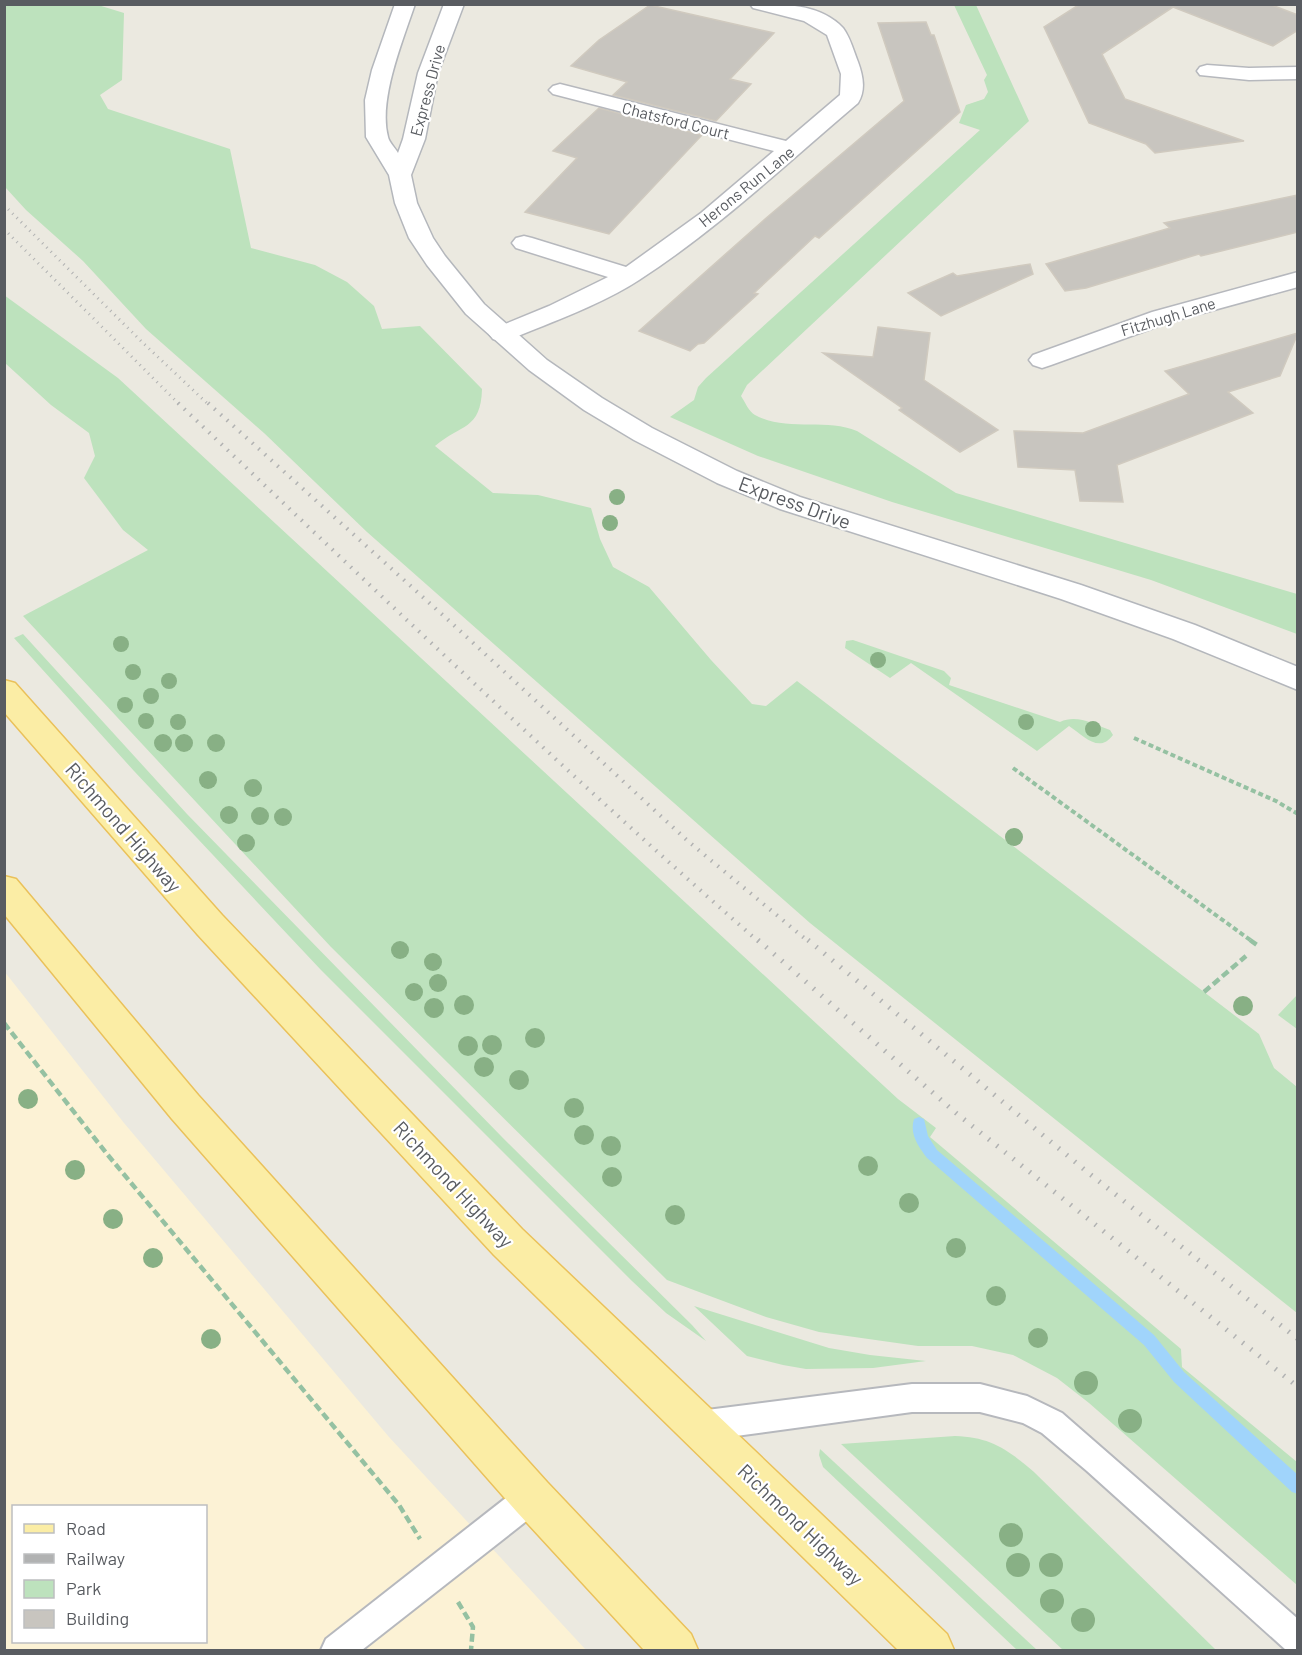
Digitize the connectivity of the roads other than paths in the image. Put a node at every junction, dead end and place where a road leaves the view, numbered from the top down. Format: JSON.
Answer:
{"nodes":[{"id":1,"x":405,"y":4,"type":"edge"},
{"id":2,"x":454,"y":4,"type":"edge"},
{"id":3,"x":760,"y":4,"type":"edge"},
{"id":4,"x":1207,"y":71,"type":"dead end"},
{"id":5,"x":1298,"y":73,"type":"edge"},
{"id":6,"x":560,"y":90,"type":"dead end"},
{"id":7,"x":792,"y":149,"type":"junction"},
{"id":8,"x":400,"y":175,"type":"junction"},
{"id":9,"x":524,"y":243,"type":"dead end"},
{"id":10,"x":629,"y":276,"type":"junction"},
{"id":11,"x":1298,"y":279,"type":"edge"},
{"id":12,"x":502,"y":334,"type":"junction"},
{"id":13,"x":1042,"y":360,"type":"dead end"},
{"id":14,"x":1298,"y":679,"type":"edge"},
{"id":15,"x":4,"y":691,"type":"edge"},
{"id":16,"x":4,"y":889,"type":"edge"},
{"id":17,"x":699,"y":1426,"type":"junction"},
{"id":18,"x":532,"y":1497,"type":"junction"},
{"id":19,"x":1298,"y":1640,"type":"edge"},
{"id":20,"x":337,"y":1650,"type":"edge"},
{"id":21,"x":675,"y":1650,"type":"edge"},
{"id":22,"x":931,"y":1650,"type":"edge"}],
"edges":[{"from":1,"to":8,"type":"street","name":"Express Drive"},
{"from":2,"to":8,"type":"street","name":"Express Drive"},
{"from":3,"to":7,"type":"street","name":"Herons Run Lane"},
{"from":4,"to":5,"type":"street"},
{"from":6,"to":7,"type":"street","name":"Chatsford Court"},
{"from":7,"to":10,"type":"street","name":"Herons Run Lane"},
{"from":8,"to":12,"type":"street","name":"Express Drive"},
{"from":9,"to":10,"type":"street"},
{"from":10,"to":12,"type":"street","name":"Herons Run Lane"},
{"from":11,"to":13,"type":"street","name":"Fitzhugh Lane"},
{"from":12,"to":14,"type":"street","name":"Express Drive"},
{"from":15,"to":17,"type":"main road","name":"Richmond Highway"},
{"from":16,"to":18,"type":"main road"},
{"from":17,"to":19,"type":"lane"},
{"from":17,"to":22,"type":"main road","name":"Richmond Highway"},
{"from":18,"to":20,"type":"lane"},
{"from":18,"to":21,"type":"main road"}]}
